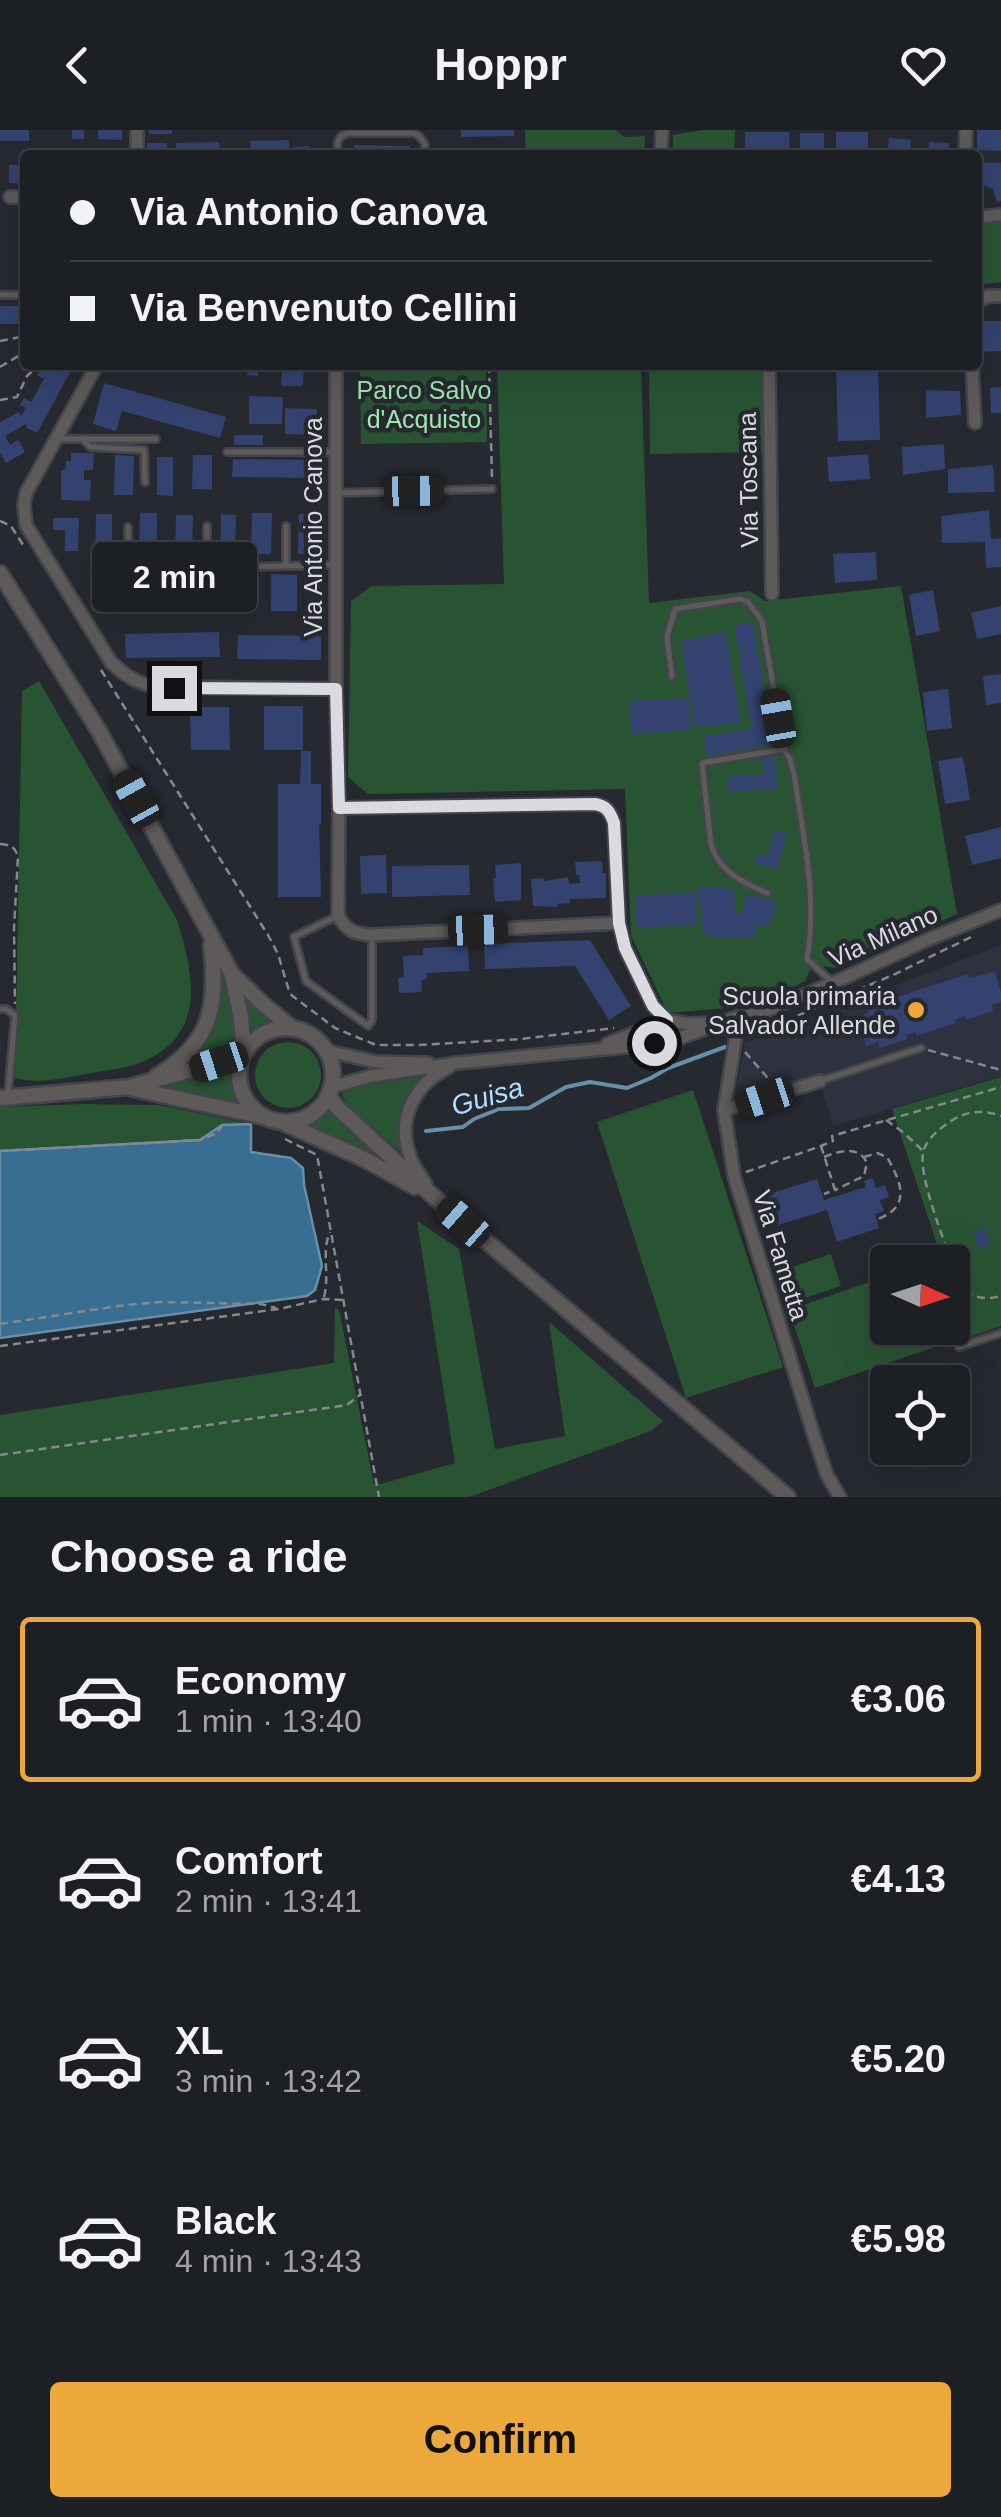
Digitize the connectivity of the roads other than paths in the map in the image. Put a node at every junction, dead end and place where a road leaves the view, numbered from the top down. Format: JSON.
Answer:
{"nodes":[{"id":1,"x":383,"y":131,"type":"edge"},
{"id":2,"x":337,"y":150,"type":"edge"},
{"id":3,"x":424,"y":150,"type":"edge"},
{"id":4,"x":10,"y":197,"type":"dead end"},
{"id":5,"x":20,"y":197,"type":"edge"},
{"id":6,"x":94,"y":370,"type":"edge"},
{"id":7,"x":336,"y":370,"type":"edge"},
{"id":8,"x":769,"y":370,"type":"edge"},
{"id":9,"x":972,"y":370,"type":"edge"},
{"id":10,"x":975,"y":423,"type":"dead end"},
{"id":11,"x":56,"y":439,"type":"junction"},
{"id":12,"x":83,"y":439,"type":"junction"},
{"id":13,"x":156,"y":439,"type":"dead end"},
{"id":14,"x":227,"y":452,"type":"dead end"},
{"id":15,"x":336,"y":452,"type":"junction"},
{"id":16,"x":145,"y":482,"type":"dead end"},
{"id":17,"x":492,"y":489,"type":"road end"},
{"id":18,"x":336,"y":493,"type":"junction"},
{"id":19,"x":207,"y":526,"type":"dead end"},
{"id":20,"x":286,"y":526,"type":"dead end"},
{"id":21,"x":128,"y":528,"type":"dead end"},
{"id":22,"x":336,"y":565,"type":"junction"},
{"id":23,"x":286,"y":566,"type":"junction"},
{"id":24,"x":207,"y":568,"type":"junction"},
{"id":25,"x":116,"y":570,"type":"dead end"},
{"id":26,"x":129,"y":570,"type":"junction"},
{"id":27,"x":0,"y":573,"type":"edge"},
{"id":28,"x":0,"y":581,"type":"edge"},
{"id":29,"x":772,"y":594,"type":"dead end"},
{"id":30,"x":15,"y":599,"type":"junction"},
{"id":31,"x":672,"y":676,"type":"dead end"},
{"id":32,"x":336,"y":689,"type":"junction"},
{"id":33,"x":784,"y":750,"type":"junction"},
{"id":34,"x":339,"y":808,"type":"junction"},
{"id":35,"x":766,"y":893,"type":"dead end"},
{"id":36,"x":1001,"y":910,"type":"edge"},
{"id":37,"x":338,"y":916,"type":"junction"},
{"id":38,"x":619,"y":923,"type":"junction"},
{"id":39,"x":210,"y":935,"type":"junction"},
{"id":40,"x":372,"y":935,"type":"junction"},
{"id":41,"x":232,"y":974,"type":"junction"},
{"id":42,"x":833,"y":983,"type":"junction"},
{"id":43,"x":653,"y":1006,"type":"junction"},
{"id":44,"x":0,"y":1009,"type":"edge"},
{"id":45,"x":731,"y":1019,"type":"junction"},
{"id":46,"x":667,"y":1020,"type":"junction"},
{"id":47,"x":292,"y":1027,"type":"junction"},
{"id":48,"x":647,"y":1028,"type":"junction"},
{"id":49,"x":654,"y":1043,"type":"junction"},
{"id":50,"x":922,"y":1048,"type":"road end"},
{"id":51,"x":327,"y":1050,"type":"junction"},
{"id":52,"x":589,"y":1051,"type":"junction"},
{"id":53,"x":243,"y":1054,"type":"junction"},
{"id":54,"x":458,"y":1063,"type":"junction"},
{"id":55,"x":820,"y":1081,"type":"joint"},
{"id":56,"x":129,"y":1088,"type":"junction"},
{"id":57,"x":330,"y":1091,"type":"junction"},
{"id":58,"x":4,"y":1098,"type":"edge"},
{"id":59,"x":724,"y":1110,"type":"junction"},
{"id":60,"x":274,"y":1120,"type":"junction"},
{"id":61,"x":434,"y":1196,"type":"junction"},
{"id":62,"x":1001,"y":1332,"type":"edge"},
{"id":63,"x":959,"y":1347,"type":"dead end"},
{"id":64,"x":788,"y":1497,"type":"edge"},
{"id":65,"x":840,"y":1497,"type":"edge"}],
"edges":[{"from":1,"to":2,"type":"lane"},
{"from":1,"to":3,"type":"lane"},
{"from":4,"to":5,"type":"street"},
{"from":6,"to":11,"type":"street"},
{"from":7,"to":15,"type":"street","name":"Via Antonio Canova"},
{"from":8,"to":29,"type":"street","name":"Via Toscana"},
{"from":9,"to":10,"type":"street"},
{"from":11,"to":12,"type":"lane"},
{"from":11,"to":32,"type":"street"},
{"from":12,"to":13,"type":"lane"},
{"from":12,"to":16,"type":"lane"},
{"from":14,"to":15,"type":"lane"},
{"from":15,"to":18,"type":"street","name":"Via Antonio Canova"},
{"from":17,"to":18,"type":"lane"},
{"from":18,"to":22,"type":"street","name":"Via Antonio Canova"},
{"from":19,"to":24,"type":"lane"},
{"from":20,"to":23,"type":"lane"},
{"from":21,"to":26,"type":"lane"},
{"from":22,"to":23,"type":"lane"},
{"from":22,"to":32,"type":"street","name":"Via Antonio Canova"},
{"from":23,"to":24,"type":"lane"},
{"from":24,"to":26,"type":"lane"},
{"from":25,"to":26,"type":"lane"},
{"from":27,"to":30,"type":"street"},
{"from":28,"to":30,"type":"street"},
{"from":30,"to":39,"type":"street"},
{"from":31,"to":33,"type":"lane"},
{"from":32,"to":34,"type":"street","name":"Via Antonio Canova"},
{"from":33,"to":35,"type":"lane"},
{"from":33,"to":42,"type":"lane"},
{"from":34,"to":37,"type":"street","name":"Via Antonio Canova"},
{"from":34,"to":38,"type":"street"},
{"from":36,"to":42,"type":"street","name":"Via Milano"},
{"from":37,"to":40,"type":"street"},
{"from":37,"to":40,"type":"lane"},
{"from":38,"to":40,"type":"street"},
{"from":38,"to":43,"type":"street"},
{"from":39,"to":41,"type":"street"},
{"from":39,"to":56,"type":"street"},
{"from":41,"to":47,"type":"street"},
{"from":41,"to":53,"type":"street"},
{"from":42,"to":45,"type":"street","name":"Via Milano"},
{"from":43,"to":46,"type":"street"},
{"from":43,"to":48,"type":"street"},
{"from":44,"to":58,"type":"lane"},
{"from":45,"to":46,"type":"street","name":"Via Milano"},
{"from":45,"to":49,"type":"street","name":"Via Milano"},
{"from":45,"to":59,"type":"street","name":"Via Fametta"},
{"from":46,"to":48,"type":"street","name":"Via Milano"},
{"from":46,"to":49,"type":"street"},
{"from":47,"to":51,"type":"street"},
{"from":47,"to":53,"type":"street"},
{"from":48,"to":52,"type":"street","name":"Via Milano"},
{"from":49,"to":52,"type":"street","name":"Via Milano"},
{"from":50,"to":55,"type":"lane"},
{"from":51,"to":54,"type":"street","name":"Via Milano"},
{"from":51,"to":57,"type":"street"},
{"from":52,"to":54,"type":"street","name":"Via Milano"},
{"from":53,"to":56,"type":"street"},
{"from":53,"to":60,"type":"street"},
{"from":54,"to":57,"type":"street","name":"Via Milano"},
{"from":54,"to":61,"type":"street"},
{"from":55,"to":59,"type":"street"},
{"from":56,"to":58,"type":"street"},
{"from":56,"to":60,"type":"street"},
{"from":57,"to":60,"type":"street"},
{"from":57,"to":61,"type":"street"},
{"from":59,"to":65,"type":"street","name":"Via Fametta"},
{"from":60,"to":61,"type":"street"},
{"from":61,"to":64,"type":"street"},
{"from":62,"to":63,"type":"lane"}]}
